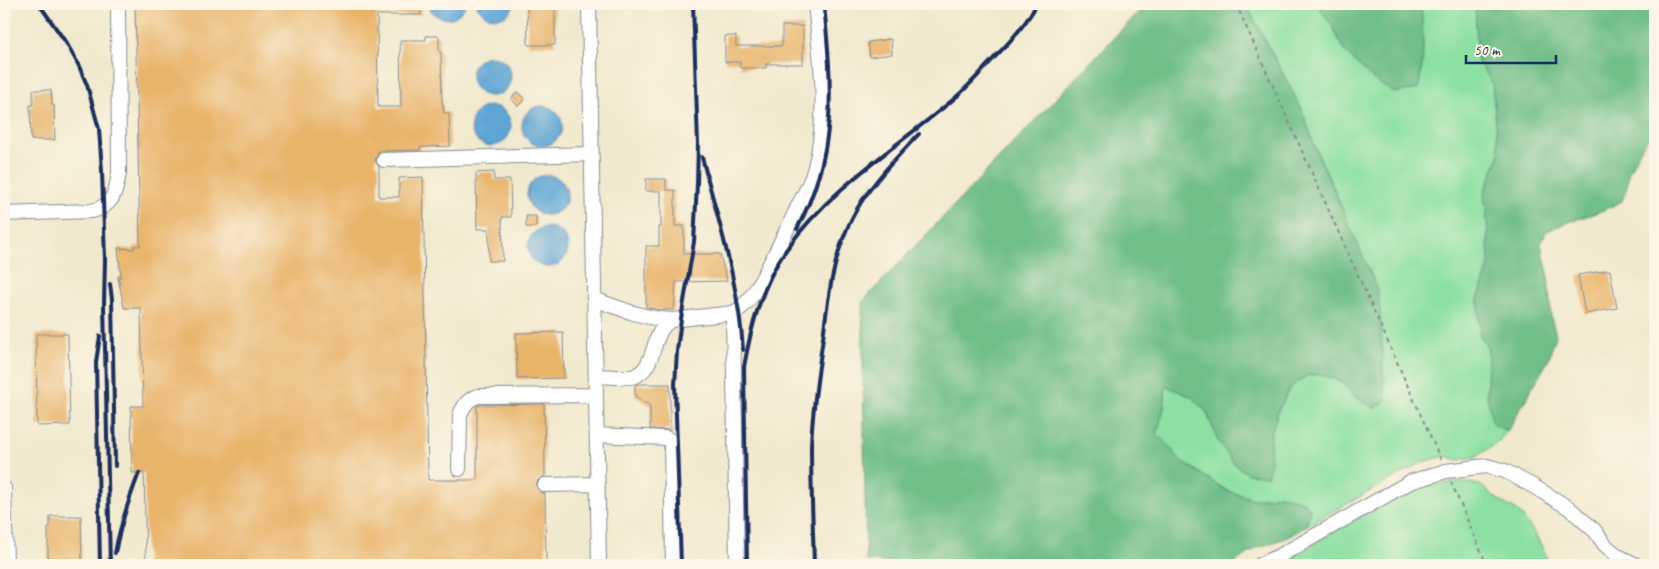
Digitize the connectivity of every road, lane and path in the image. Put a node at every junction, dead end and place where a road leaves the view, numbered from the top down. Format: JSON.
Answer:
{"nodes":[{"id":1,"x":118,"y":4,"type":"edge"},
{"id":2,"x":589,"y":4,"type":"edge"},
{"id":3,"x":815,"y":4,"type":"edge"},
{"id":4,"x":1236,"y":4,"type":"edge"},
{"id":5,"x":592,"y":154,"type":"junction"},
{"id":6,"x":384,"y":160,"type":"dead end"},
{"id":7,"x":4,"y":214,"type":"edge"},
{"id":8,"x":594,"y":299,"type":"junction"},
{"id":9,"x":733,"y":313,"type":"junction"},
{"id":10,"x":672,"y":320,"type":"junction"},
{"id":11,"x":596,"y":376,"type":"junction"},
{"id":12,"x":596,"y":395,"type":"junction"},
{"id":13,"x":597,"y":435,"type":"junction"},
{"id":14,"x":459,"y":469,"type":"dead end"},
{"id":15,"x":1446,"y":471,"type":"junction"},
{"id":16,"x":598,"y":484,"type":"junction"},
{"id":17,"x":545,"y":485,"type":"dead end"},
{"id":18,"x":4,"y":488,"type":"edge"},
{"id":19,"x":6,"y":565,"type":"edge"},
{"id":20,"x":599,"y":565,"type":"edge"},
{"id":21,"x":673,"y":565,"type":"edge"},
{"id":22,"x":737,"y":565,"type":"edge"},
{"id":23,"x":1260,"y":565,"type":"edge"},
{"id":24,"x":1487,"y":565,"type":"edge"},
{"id":25,"x":1636,"y":565,"type":"edge"}],
"edges":[{"from":1,"to":7,"type":"lane"},
{"from":2,"to":5,"type":"lane"},
{"from":3,"to":9,"type":"lane"},
{"from":4,"to":15,"type":"path"},
{"from":5,"to":6,"type":"lane"},
{"from":5,"to":8,"type":"lane"},
{"from":8,"to":10,"type":"lane"},
{"from":8,"to":11,"type":"lane"},
{"from":9,"to":10,"type":"lane"},
{"from":9,"to":22,"type":"lane"},
{"from":10,"to":11,"type":"lane"},
{"from":11,"to":12,"type":"lane"},
{"from":12,"to":13,"type":"lane"},
{"from":12,"to":14,"type":"lane"},
{"from":13,"to":16,"type":"lane"},
{"from":13,"to":21,"type":"lane"},
{"from":15,"to":23,"type":"lane"},
{"from":15,"to":24,"type":"path"},
{"from":15,"to":25,"type":"lane"},
{"from":16,"to":17,"type":"lane"},
{"from":16,"to":20,"type":"lane"},
{"from":18,"to":19,"type":"lane"}]}
